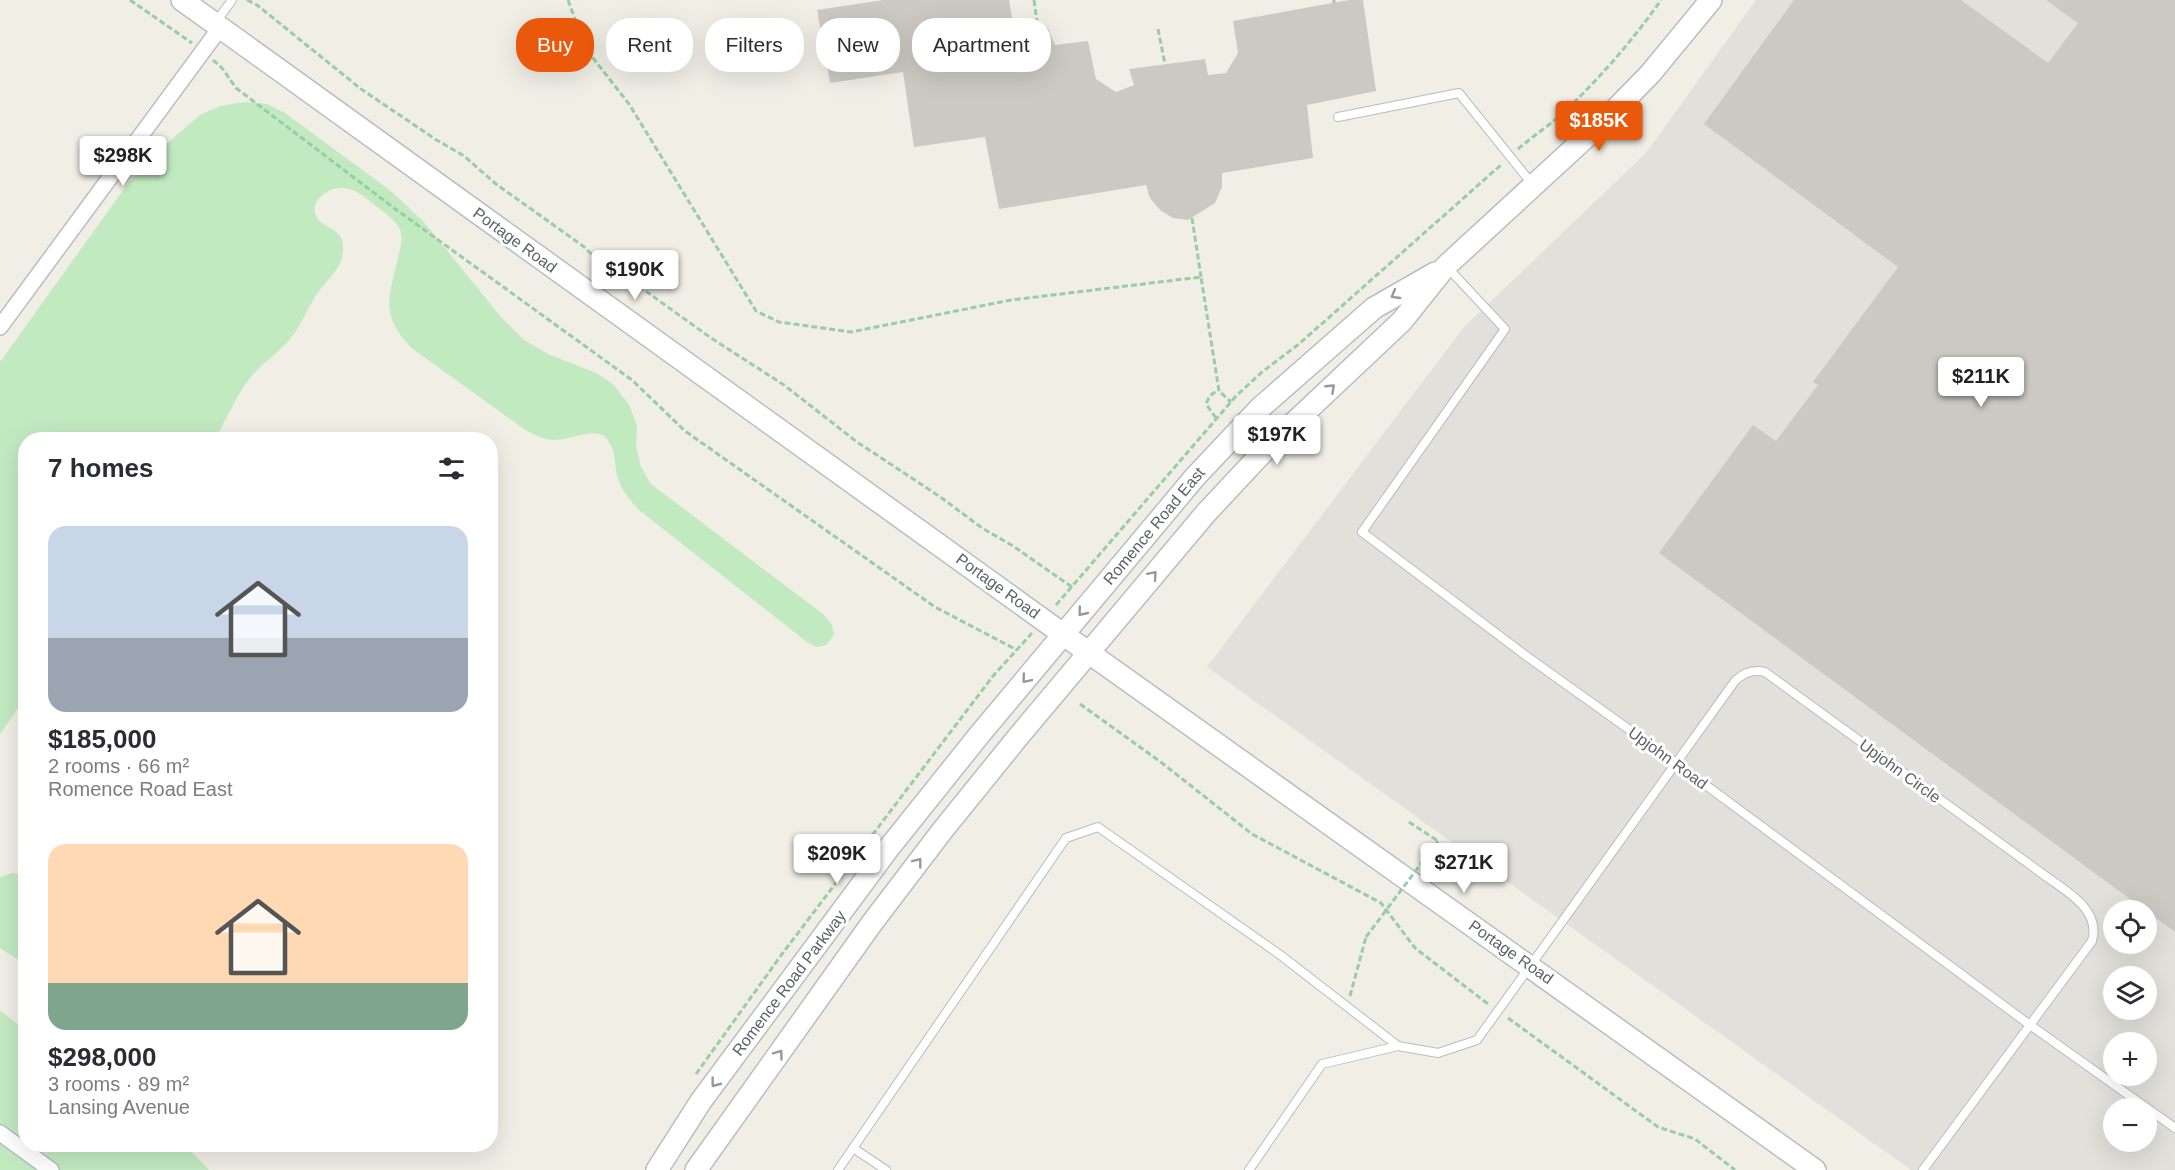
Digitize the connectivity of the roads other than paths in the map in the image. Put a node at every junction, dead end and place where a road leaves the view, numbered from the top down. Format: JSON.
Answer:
{"nodes":[{"id":1,"x":182,"y":0,"type":"edge"},
{"id":2,"x":232,"y":0,"type":"edge"},
{"id":3,"x":1711,"y":0,"type":"edge"},
{"id":4,"x":218,"y":26,"type":"junction"},
{"id":5,"x":1338,"y":117,"type":"dead end"},
{"id":6,"x":1534,"y":186,"type":"junction"},
{"id":7,"x":1446,"y":266,"type":"junction"},
{"id":8,"x":0,"y":327,"type":"edge"},
{"id":9,"x":1064,"y":634,"type":"junction"},
{"id":10,"x":1089,"y":652,"type":"junction"},
{"id":11,"x":1676,"y":763,"type":"junction"},
{"id":12,"x":1530,"y":965,"type":"junction"},
{"id":13,"x":2030,"y":1025,"type":"junction"},
{"id":14,"x":1398,"y":1046,"type":"junction"},
{"id":15,"x":2175,"y":1128,"type":"edge"},
{"id":16,"x":0,"y":1133,"type":"edge"},
{"id":17,"x":18,"y":1146,"type":"edge"},
{"id":18,"x":853,"y":1148,"type":"junction"},
{"id":19,"x":26,"y":1152,"type":"edge"},
{"id":20,"x":51,"y":1170,"type":"edge"},
{"id":21,"x":657,"y":1170,"type":"edge"},
{"id":22,"x":696,"y":1170,"type":"edge"},
{"id":23,"x":838,"y":1170,"type":"edge"},
{"id":24,"x":886,"y":1170,"type":"edge"},
{"id":25,"x":1249,"y":1170,"type":"edge"},
{"id":26,"x":1815,"y":1170,"type":"edge"},
{"id":27,"x":1923,"y":1170,"type":"edge"}],
"edges":[{"from":1,"to":4,"type":"street","name":"Portage Road"},
{"from":2,"to":4,"type":"lane"},
{"from":3,"to":6,"type":"street","name":"Romence Road East"},
{"from":4,"to":8,"type":"street"},
{"from":4,"to":9,"type":"street","name":"Portage Road"},
{"from":5,"to":6,"type":"lane"},
{"from":6,"to":7,"type":"street","name":"Romence Road East"},
{"from":7,"to":9,"type":"street","name":"Romence Road East","one_way":true},
{"from":10,"to":7,"type":"street","name":"Romence Road East","one_way":true},
{"from":7,"to":11,"type":"lane","name":"Upjohn Road"},
{"from":9,"to":10,"type":"street","name":"Portage Road"},
{"from":9,"to":21,"type":"street","name":"Romence Road Parkway","one_way":true},
{"from":10,"to":12,"type":"street","name":"Portage Road"},
{"from":22,"to":10,"type":"street","name":"Romence Road Parkway","one_way":true},
{"from":11,"to":12,"type":"lane","name":"Upjohn Circle"},
{"from":11,"to":13,"type":"lane","name":"Upjohn Road"},
{"from":11,"to":13,"type":"lane","name":"Upjohn Circle"},
{"from":12,"to":14,"type":"lane","name":"Upjohn Circle"},
{"from":12,"to":26,"type":"street","name":"Portage Road"},
{"from":13,"to":15,"type":"lane","name":"Upjohn Road"},
{"from":13,"to":27,"type":"lane","name":"Upjohn Circle"},
{"from":14,"to":18,"type":"lane"},
{"from":14,"to":25,"type":"lane"},
{"from":16,"to":17,"type":"street"},
{"from":18,"to":23,"type":"lane"},
{"from":18,"to":24,"type":"lane"},
{"from":19,"to":20,"type":"street"}]}
